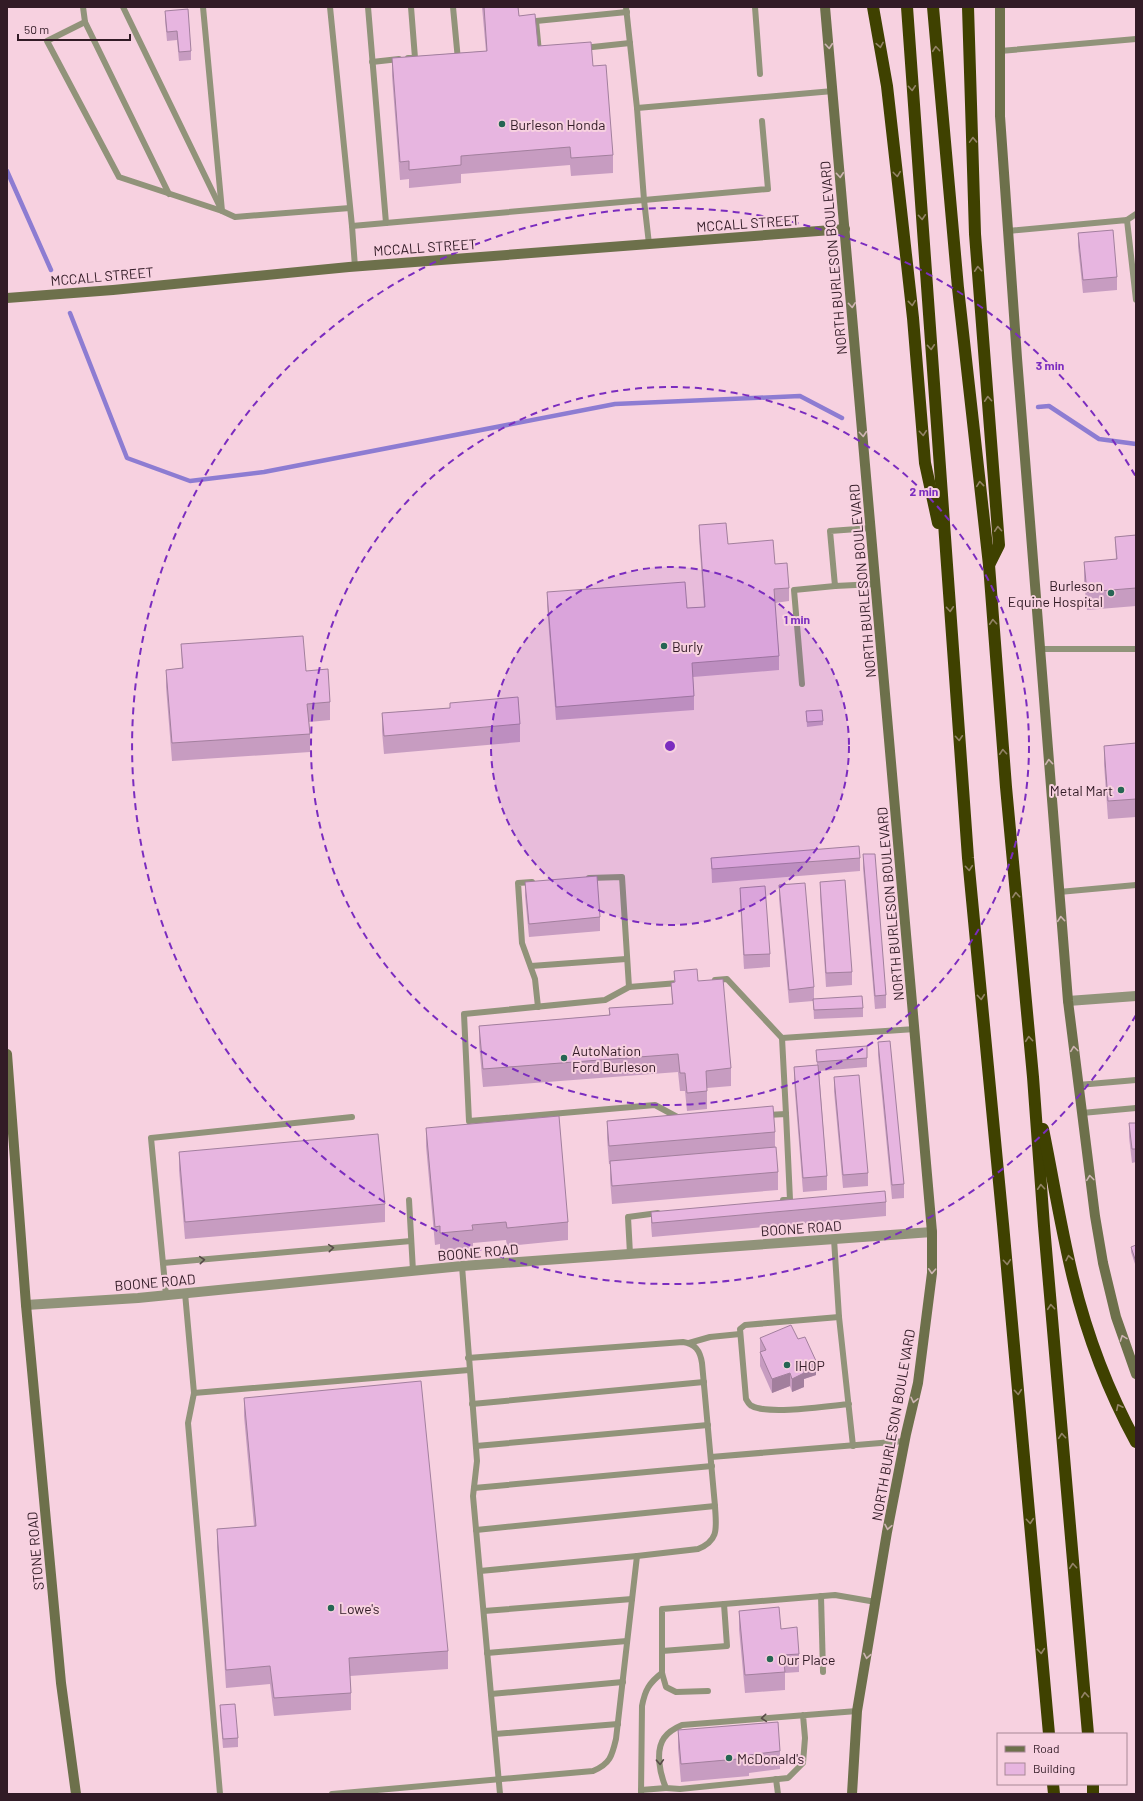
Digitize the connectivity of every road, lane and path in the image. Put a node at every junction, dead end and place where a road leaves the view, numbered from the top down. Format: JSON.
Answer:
{"nodes":[{"id":1,"x":83,"y":7,"type":"edge"},
{"id":2,"x":123,"y":7,"type":"edge"},
{"id":3,"x":203,"y":7,"type":"edge"},
{"id":4,"x":330,"y":7,"type":"edge"},
{"id":5,"x":368,"y":7,"type":"edge"},
{"id":6,"x":411,"y":7,"type":"edge"},
{"id":7,"x":453,"y":7,"type":"edge"},
{"id":8,"x":755,"y":7,"type":"edge"},
{"id":9,"x":825,"y":7,"type":"edge"},
{"id":10,"x":873,"y":7,"type":"edge"},
{"id":11,"x":907,"y":7,"type":"edge"},
{"id":12,"x":933,"y":7,"type":"edge"},
{"id":13,"x":968,"y":7,"type":"edge"},
{"id":14,"x":1000,"y":7,"type":"edge"},
{"id":15,"x":627,"y":9,"type":"edge"},
{"id":16,"x":85,"y":22,"type":"junction"},
{"id":17,"x":1136,"y":39,"type":"edge"},
{"id":18,"x":630,"y":43,"type":"junction"},
{"id":19,"x":577,"y":48,"type":"edge"},
{"id":20,"x":546,"y":51,"type":"edge"},
{"id":21,"x":1000,"y":51,"type":"junction"},
{"id":22,"x":372,"y":62,"type":"junction"},
{"id":23,"x":458,"y":63,"type":"edge"},
{"id":24,"x":760,"y":74,"type":"dead end"},
{"id":25,"x":833,"y":91,"type":"junction"},
{"id":26,"x":637,"y":108,"type":"junction"},
{"id":27,"x":762,"y":121,"type":"dead end"},
{"id":28,"x":169,"y":194,"type":"junction"},
{"id":29,"x":644,"y":200,"type":"junction"},
{"id":30,"x":350,"y":208,"type":"junction"},
{"id":31,"x":222,"y":211,"type":"junction"},
{"id":32,"x":1136,"y":214,"type":"edge"},
{"id":33,"x":1127,"y":220,"type":"junction"},
{"id":34,"x":386,"y":223,"type":"junction"},
{"id":35,"x":352,"y":226,"type":"junction"},
{"id":36,"x":845,"y":229,"type":"junction"},
{"id":37,"x":1008,"y":231,"type":"junction"},
{"id":38,"x":649,"y":244,"type":"junction"},
{"id":39,"x":355,"y":267,"type":"junction"},
{"id":40,"x":7,"y":298,"type":"edge"},
{"id":41,"x":1136,"y":300,"type":"edge"},
{"id":42,"x":872,"y":528,"type":"junction"},
{"id":43,"x":989,"y":565,"type":"junction"},
{"id":44,"x":947,"y":570,"type":"junction"},
{"id":45,"x":876,"y":584,"type":"junction"},
{"id":46,"x":835,"y":586,"type":"junction"},
{"id":47,"x":1040,"y":649,"type":"junction"},
{"id":48,"x":1136,"y":649,"type":"edge"},
{"id":49,"x":802,"y":684,"type":"dead end"},
{"id":50,"x":582,"y":879,"type":"edge"},
{"id":51,"x":542,"y":881,"type":"edge"},
{"id":52,"x":1136,"y":885,"type":"edge"},
{"id":53,"x":1059,"y":892,"type":"junction"},
{"id":54,"x":626,"y":959,"type":"junction"},
{"id":55,"x":531,"y":966,"type":"junction"},
{"id":56,"x":712,"y":980,"type":"edge"},
{"id":57,"x":681,"y":983,"type":"edge"},
{"id":58,"x":629,"y":987,"type":"junction"},
{"id":59,"x":1136,"y":996,"type":"edge"},
{"id":60,"x":1068,"y":1001,"type":"junction"},
{"id":61,"x":538,"y":1006,"type":"junction"},
{"id":62,"x":915,"y":1030,"type":"junction"},
{"id":63,"x":782,"y":1038,"type":"junction"},
{"id":64,"x":7,"y":1054,"type":"edge"},
{"id":65,"x":1033,"y":1077,"type":"junction"},
{"id":66,"x":1136,"y":1080,"type":"edge"},
{"id":67,"x":1078,"y":1085,"type":"junction"},
{"id":68,"x":1136,"y":1108,"type":"edge"},
{"id":69,"x":1082,"y":1113,"type":"junction"},
{"id":70,"x":786,"y":1114,"type":"junction"},
{"id":71,"x":763,"y":1116,"type":"edge"},
{"id":72,"x":352,"y":1117,"type":"dead end"},
{"id":73,"x":687,"y":1122,"type":"edge"},
{"id":74,"x":409,"y":1200,"type":"dead end"},
{"id":75,"x":775,"y":1201,"type":"edge"},
{"id":76,"x":666,"y":1212,"type":"edge"},
{"id":77,"x":932,"y":1232,"type":"junction"},
{"id":78,"x":834,"y":1239,"type":"junction"},
{"id":79,"x":411,"y":1241,"type":"junction"},
{"id":80,"x":630,"y":1254,"type":"junction"},
{"id":81,"x":163,"y":1263,"type":"junction"},
{"id":82,"x":462,"y":1266,"type":"junction"},
{"id":83,"x":413,"y":1271,"type":"junction"},
{"id":84,"x":185,"y":1293,"type":"junction"},
{"id":85,"x":166,"y":1295,"type":"junction"},
{"id":86,"x":26,"y":1305,"type":"junction"},
{"id":87,"x":839,"y":1317,"type":"junction"},
{"id":88,"x":740,"y":1334,"type":"junction"},
{"id":89,"x":689,"y":1343,"type":"junction"},
{"id":90,"x":468,"y":1358,"type":"junction"},
{"id":91,"x":1134,"y":1360,"type":"edge"},
{"id":92,"x":470,"y":1370,"type":"junction"},
{"id":93,"x":1136,"y":1374,"type":"edge"},
{"id":94,"x":704,"y":1382,"type":"junction"},
{"id":95,"x":194,"y":1393,"type":"junction"},
{"id":96,"x":472,"y":1404,"type":"junction"},
{"id":97,"x":849,"y":1404,"type":"junction"},
{"id":98,"x":708,"y":1425,"type":"junction"},
{"id":99,"x":905,"y":1441,"type":"junction"},
{"id":100,"x":1136,"y":1442,"type":"edge"},
{"id":101,"x":476,"y":1446,"type":"junction"},
{"id":102,"x":853,"y":1446,"type":"junction"},
{"id":103,"x":710,"y":1457,"type":"junction"},
{"id":104,"x":712,"y":1466,"type":"junction"},
{"id":105,"x":474,"y":1488,"type":"junction"},
{"id":106,"x":715,"y":1506,"type":"junction"},
{"id":107,"x":476,"y":1530,"type":"junction"},
{"id":108,"x":637,"y":1556,"type":"junction"},
{"id":109,"x":480,"y":1571,"type":"junction"},
{"id":110,"x":821,"y":1596,"type":"junction"},
{"id":111,"x":632,"y":1598,"type":"junction"},
{"id":112,"x":876,"y":1602,"type":"junction"},
{"id":113,"x":724,"y":1604,"type":"junction"},
{"id":114,"x":484,"y":1611,"type":"junction"},
{"id":115,"x":627,"y":1641,"type":"junction"},
{"id":116,"x":662,"y":1651,"type":"junction"},
{"id":117,"x":487,"y":1653,"type":"junction"},
{"id":118,"x":823,"y":1672,"type":"dead end"},
{"id":119,"x":662,"y":1673,"type":"junction"},
{"id":120,"x":623,"y":1682,"type":"junction"},
{"id":121,"x":708,"y":1690,"type":"dead end"},
{"id":122,"x":491,"y":1694,"type":"junction"},
{"id":123,"x":857,"y":1711,"type":"junction"},
{"id":124,"x":803,"y":1715,"type":"junction"},
{"id":125,"x":618,"y":1724,"type":"junction"},
{"id":126,"x":1049,"y":1733,"type":"edge"},
{"id":127,"x":1088,"y":1733,"type":"edge"},
{"id":128,"x":495,"y":1734,"type":"junction"},
{"id":129,"x":499,"y":1778,"type":"junction"},
{"id":130,"x":776,"y":1779,"type":"junction"},
{"id":131,"x":666,"y":1788,"type":"junction"},
{"id":132,"x":641,"y":1792,"type":"edge"},
{"id":133,"x":76,"y":1794,"type":"edge"},
{"id":134,"x":220,"y":1794,"type":"edge"},
{"id":135,"x":332,"y":1794,"type":"edge"},
{"id":136,"x":500,"y":1794,"type":"edge"},
{"id":137,"x":778,"y":1794,"type":"edge"},
{"id":138,"x":852,"y":1794,"type":"edge"}],
"edges":[{"from":1,"to":16,"type":"lane"},
{"from":2,"to":31,"type":"lane"},
{"from":3,"to":31,"type":"lane"},
{"from":4,"to":30,"type":"lane"},
{"from":5,"to":22,"type":"lane"},
{"from":6,"to":22,"type":"lane"},
{"from":7,"to":23,"type":"lane"},
{"from":8,"to":24,"type":"lane"},
{"from":9,"to":25,"type":"main road","name":"NORTH BURLESON BOULEVARD","one_way":true},
{"from":10,"to":44,"type":"highway","one_way":true},
{"from":11,"to":44,"type":"highway","one_way":true},
{"from":43,"to":12,"type":"highway","one_way":true},
{"from":43,"to":13,"type":"highway","one_way":true},
{"from":14,"to":21,"type":"main road"},
{"from":15,"to":18,"type":"lane"},
{"from":15,"to":20,"type":"lane"},
{"from":16,"to":28,"type":"lane"},
{"from":16,"to":28,"type":"lane"},
{"from":17,"to":21,"type":"lane"},
{"from":18,"to":19,"type":"lane"},
{"from":18,"to":26,"type":"lane"},
{"from":21,"to":37,"type":"main road"},
{"from":22,"to":34,"type":"lane"},
{"from":25,"to":26,"type":"lane"},
{"from":25,"to":36,"type":"main road","name":"NORTH BURLESON BOULEVARD","one_way":true},
{"from":26,"to":29,"type":"lane"},
{"from":27,"to":29,"type":"lane"},
{"from":28,"to":31,"type":"lane"},
{"from":29,"to":34,"type":"lane"},
{"from":29,"to":38,"type":"lane"},
{"from":30,"to":31,"type":"lane"},
{"from":30,"to":35,"type":"lane"},
{"from":32,"to":33,"type":"lane"},
{"from":33,"to":37,"type":"lane"},
{"from":33,"to":41,"type":"lane"},
{"from":34,"to":35,"type":"lane"},
{"from":35,"to":39,"type":"lane"},
{"from":36,"to":38,"type":"main road","name":"MCCALL STREET"},
{"from":36,"to":42,"type":"main road","name":"NORTH BURLESON BOULEVARD","one_way":true},
{"from":37,"to":47,"type":"main road"},
{"from":38,"to":39,"type":"main road","name":"MCCALL STREET"},
{"from":39,"to":40,"type":"main road","name":"MCCALL STREET"},
{"from":42,"to":45,"type":"main road","name":"NORTH BURLESON BOULEVARD"},
{"from":42,"to":46,"type":"lane"},
{"from":65,"to":43,"type":"highway","one_way":true},
{"from":44,"to":126,"type":"highway","one_way":true},
{"from":45,"to":46,"type":"lane"},
{"from":45,"to":62,"type":"main road","name":"NORTH BURLESON BOULEVARD"},
{"from":46,"to":49,"type":"lane"},
{"from":47,"to":48,"type":"lane"},
{"from":53,"to":47,"type":"main road","one_way":true},
{"from":50,"to":54,"type":"lane"},
{"from":51,"to":55,"type":"lane"},
{"from":52,"to":53,"type":"lane"},
{"from":60,"to":53,"type":"main road","one_way":true},
{"from":54,"to":55,"type":"lane"},
{"from":54,"to":58,"type":"lane"},
{"from":55,"to":61,"type":"lane"},
{"from":56,"to":63,"type":"lane"},
{"from":57,"to":58,"type":"lane"},
{"from":58,"to":61,"type":"lane"},
{"from":59,"to":60,"type":"street"},
{"from":67,"to":60,"type":"main road","one_way":true},
{"from":61,"to":73,"type":"lane"},
{"from":62,"to":63,"type":"lane"},
{"from":62,"to":77,"type":"main road","name":"NORTH BURLESON BOULEVARD"},
{"from":63,"to":70,"type":"lane"},
{"from":64,"to":86,"type":"main road","name":"STONE ROAD"},
{"from":100,"to":65,"type":"highway","one_way":true},
{"from":127,"to":65,"type":"highway","one_way":true},
{"from":66,"to":67,"type":"lane"},
{"from":67,"to":69,"type":"main road"},
{"from":68,"to":69,"type":"lane"},
{"from":91,"to":69,"type":"main road","one_way":true},
{"from":70,"to":71,"type":"lane"},
{"from":70,"to":75,"type":"lane"},
{"from":72,"to":81,"type":"lane"},
{"from":74,"to":79,"type":"lane"},
{"from":76,"to":80,"type":"lane"},
{"from":77,"to":78,"type":"street","name":"BOONE ROAD"},
{"from":77,"to":99,"type":"main road","name":"NORTH BURLESON BOULEVARD","one_way":true},
{"from":78,"to":80,"type":"street","name":"BOONE ROAD"},
{"from":78,"to":87,"type":"lane"},
{"from":81,"to":79,"type":"lane","one_way":true},
{"from":79,"to":83,"type":"lane"},
{"from":80,"to":82,"type":"street","name":"BOONE ROAD"},
{"from":81,"to":85,"type":"lane"},
{"from":82,"to":83,"type":"street","name":"BOONE ROAD"},
{"from":82,"to":90,"type":"lane"},
{"from":83,"to":84,"type":"street","name":"BOONE ROAD"},
{"from":84,"to":85,"type":"street","name":"BOONE ROAD"},
{"from":84,"to":95,"type":"lane"},
{"from":85,"to":86,"type":"street","name":"BOONE ROAD"},
{"from":86,"to":133,"type":"main road","name":"STONE ROAD"},
{"from":87,"to":88,"type":"lane"},
{"from":87,"to":97,"type":"lane"},
{"from":88,"to":89,"type":"lane"},
{"from":88,"to":97,"type":"lane"},
{"from":89,"to":90,"type":"lane"},
{"from":89,"to":94,"type":"lane"},
{"from":90,"to":92,"type":"lane"},
{"from":91,"to":93,"type":"main road"},
{"from":92,"to":95,"type":"lane"},
{"from":92,"to":96,"type":"lane"},
{"from":94,"to":96,"type":"lane"},
{"from":94,"to":98,"type":"lane"},
{"from":95,"to":134,"type":"lane"},
{"from":96,"to":101,"type":"lane"},
{"from":97,"to":102,"type":"lane"},
{"from":98,"to":101,"type":"lane"},
{"from":98,"to":103,"type":"lane"},
{"from":99,"to":102,"type":"lane"},
{"from":99,"to":112,"type":"main road","name":"NORTH BURLESON BOULEVARD","one_way":true},
{"from":101,"to":105,"type":"lane"},
{"from":102,"to":103,"type":"lane"},
{"from":103,"to":104,"type":"lane"},
{"from":104,"to":105,"type":"lane"},
{"from":104,"to":106,"type":"lane"},
{"from":105,"to":107,"type":"lane"},
{"from":106,"to":107,"type":"lane"},
{"from":106,"to":108,"type":"lane"},
{"from":107,"to":109,"type":"lane"},
{"from":108,"to":109,"type":"lane"},
{"from":108,"to":111,"type":"lane"},
{"from":109,"to":114,"type":"lane"},
{"from":110,"to":112,"type":"lane"},
{"from":110,"to":113,"type":"lane"},
{"from":110,"to":118,"type":"lane"},
{"from":111,"to":114,"type":"lane"},
{"from":111,"to":115,"type":"lane"},
{"from":112,"to":123,"type":"main road","name":"NORTH BURLESON BOULEVARD","one_way":true},
{"from":113,"to":116,"type":"lane"},
{"from":113,"to":116,"type":"lane"},
{"from":114,"to":117,"type":"lane"},
{"from":115,"to":117,"type":"lane"},
{"from":115,"to":120,"type":"lane"},
{"from":116,"to":119,"type":"lane"},
{"from":117,"to":122,"type":"lane"},
{"from":119,"to":121,"type":"lane"},
{"from":119,"to":132,"type":"lane"},
{"from":120,"to":122,"type":"lane"},
{"from":120,"to":125,"type":"lane"},
{"from":122,"to":128,"type":"lane"},
{"from":123,"to":124,"type":"lane"},
{"from":123,"to":138,"type":"main road","name":"NORTH BURLESON BOULEVARD"},
{"from":124,"to":130,"type":"lane"},
{"from":124,"to":131,"type":"lane","one_way":true},
{"from":125,"to":128,"type":"lane"},
{"from":125,"to":129,"type":"lane"},
{"from":128,"to":129,"type":"lane"},
{"from":129,"to":135,"type":"lane"},
{"from":129,"to":136,"type":"lane"},
{"from":130,"to":131,"type":"lane"},
{"from":130,"to":137,"type":"lane"},
{"from":131,"to":132,"type":"lane"}]}
